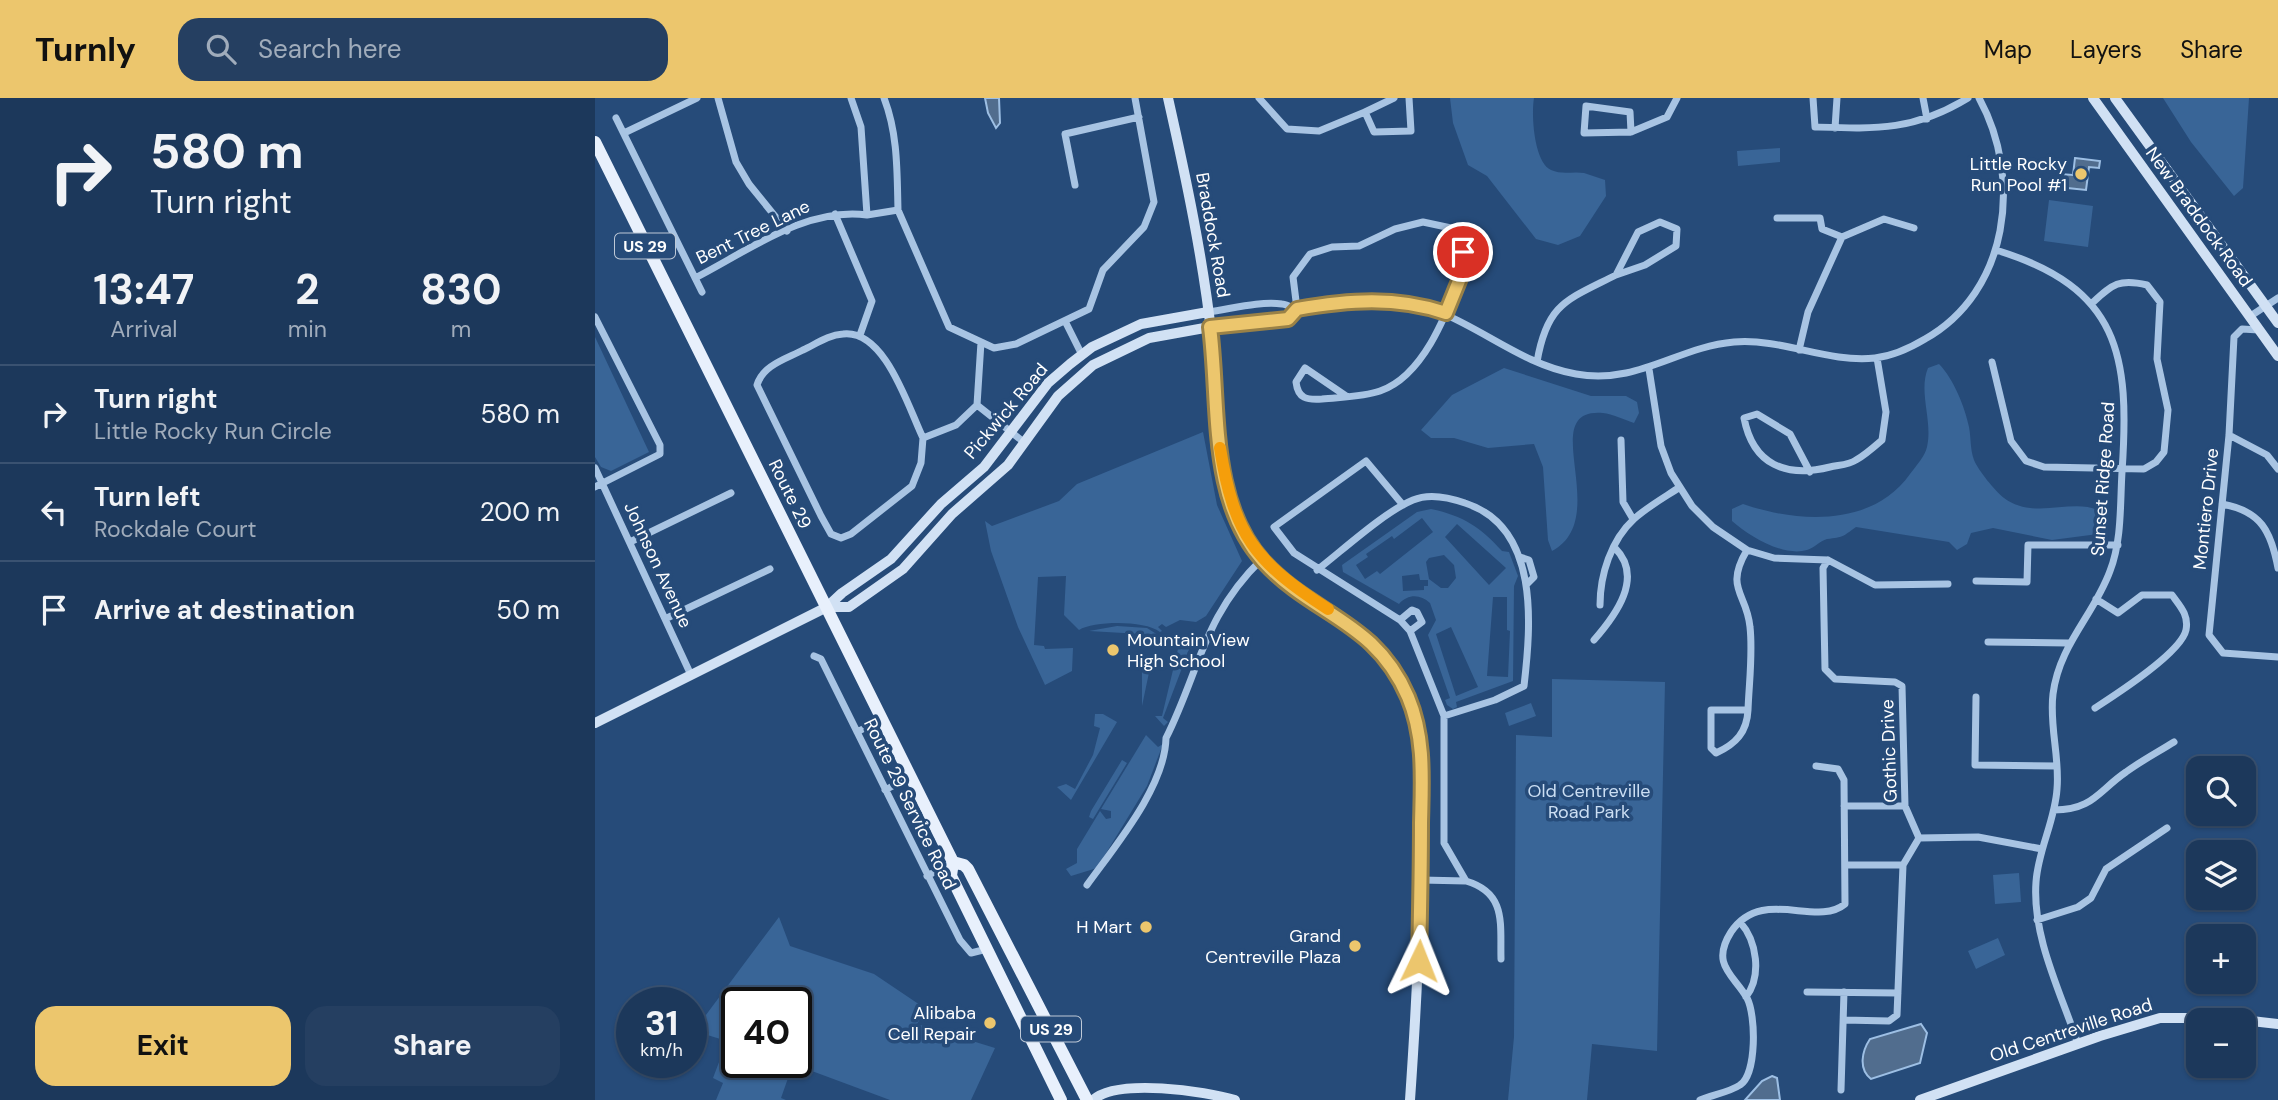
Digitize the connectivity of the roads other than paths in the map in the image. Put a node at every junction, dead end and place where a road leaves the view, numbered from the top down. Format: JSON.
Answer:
{"nodes":[{"id":1,"x":697,"y":98,"type":"edge"},
{"id":2,"x":718,"y":98,"type":"edge"},
{"id":3,"x":851,"y":98,"type":"edge"},
{"id":4,"x":884,"y":98,"type":"edge"},
{"id":5,"x":1145,"y":98,"type":"edge"},
{"id":6,"x":1168,"y":98,"type":"edge"},
{"id":7,"x":1259,"y":98,"type":"edge"},
{"id":8,"x":1394,"y":98,"type":"edge"},
{"id":9,"x":1409,"y":98,"type":"edge"},
{"id":10,"x":1677,"y":98,"type":"edge"},
{"id":11,"x":1813,"y":98,"type":"edge"},
{"id":12,"x":1837,"y":98,"type":"edge"},
{"id":13,"x":1923,"y":98,"type":"edge"},
{"id":14,"x":1968,"y":98,"type":"edge"},
{"id":15,"x":1979,"y":98,"type":"edge"},
{"id":16,"x":2093,"y":98,"type":"edge"},
{"id":17,"x":2115,"y":98,"type":"edge"},
{"id":18,"x":1135,"y":99,"type":"edge"},
{"id":19,"x":1365,"y":112,"type":"junction"},
{"id":20,"x":1139,"y":117,"type":"junction"},
{"id":21,"x":616,"y":118,"type":"dead end"},
{"id":22,"x":1927,"y":119,"type":"junction"},
{"id":23,"x":1835,"y":128,"type":"junction"},
{"id":24,"x":1631,"y":132,"type":"junction"},
{"id":25,"x":624,"y":134,"type":"junction"},
{"id":26,"x":595,"y":142,"type":"edge"},
{"id":27,"x":1075,"y":185,"type":"dead end"},
{"id":28,"x":898,"y":210,"type":"junction"},
{"id":29,"x":835,"y":214,"type":"junction"},
{"id":30,"x":867,"y":215,"type":"junction"},
{"id":31,"x":1777,"y":218,"type":"dead end"},
{"id":32,"x":1914,"y":228,"type":"dead end"},
{"id":33,"x":787,"y":231,"type":"junction"},
{"id":34,"x":1842,"y":237,"type":"junction"},
{"id":35,"x":1996,"y":250,"type":"junction"},
{"id":36,"x":1616,"y":275,"type":"junction"},
{"id":37,"x":695,"y":278,"type":"junction"},
{"id":38,"x":702,"y":292,"type":"dead end"},
{"id":39,"x":2278,"y":298,"type":"edge"},
{"id":40,"x":2091,"y":304,"type":"junction"},
{"id":41,"x":2266,"y":307,"type":"junction"},
{"id":42,"x":1297,"y":309,"type":"junction"},
{"id":43,"x":1208,"y":312,"type":"junction"},
{"id":44,"x":1446,"y":313,"type":"junction"},
{"id":45,"x":595,"y":317,"type":"edge"},
{"id":46,"x":2249,"y":317,"type":"junction"},
{"id":47,"x":1065,"y":321,"type":"junction"},
{"id":48,"x":2278,"y":323,"type":"edge"},
{"id":49,"x":1210,"y":327,"type":"junction"},
{"id":50,"x":2259,"y":330,"type":"junction"},
{"id":51,"x":860,"y":335,"type":"junction"},
{"id":52,"x":981,"y":342,"type":"junction"},
{"id":53,"x":1799,"y":350,"type":"junction"},
{"id":54,"x":1081,"y":355,"type":"junction"},
{"id":55,"x":2278,"y":356,"type":"edge"},
{"id":56,"x":1877,"y":358,"type":"junction"},
{"id":57,"x":1537,"y":362,"type":"junction"},
{"id":58,"x":1992,"y":362,"type":"dead end"},
{"id":59,"x":1649,"y":369,"type":"junction"},
{"id":60,"x":1346,"y":396,"type":"junction"},
{"id":61,"x":977,"y":405,"type":"junction"},
{"id":62,"x":1013,"y":432,"type":"junction"},
{"id":63,"x":2229,"y":435,"type":"junction"},
{"id":64,"x":923,"y":439,"type":"junction"},
{"id":65,"x":1621,"y":440,"type":"dead end"},
{"id":66,"x":1025,"y":443,"type":"junction"},
{"id":67,"x":595,"y":468,"type":"edge"},
{"id":68,"x":2122,"y":469,"type":"junction"},
{"id":69,"x":2278,"y":469,"type":"edge"},
{"id":70,"x":1810,"y":472,"type":"junction"},
{"id":71,"x":604,"y":482,"type":"junction"},
{"id":72,"x":595,"y":487,"type":"edge"},
{"id":73,"x":1680,"y":487,"type":"junction"},
{"id":74,"x":731,"y":493,"type":"dead end"},
{"id":75,"x":2222,"y":504,"type":"junction"},
{"id":76,"x":1403,"y":505,"type":"junction"},
{"id":77,"x":1633,"y":519,"type":"junction"},
{"id":78,"x":630,"y":542,"type":"junction"},
{"id":79,"x":2118,"y":545,"type":"junction"},
{"id":80,"x":1615,"y":548,"type":"junction"},
{"id":81,"x":1747,"y":550,"type":"junction"},
{"id":82,"x":1262,"y":559,"type":"junction"},
{"id":83,"x":1828,"y":560,"type":"junction"},
{"id":84,"x":2278,"y":568,"type":"edge"},
{"id":85,"x":770,"y":569,"type":"dead end"},
{"id":86,"x":1317,"y":570,"type":"junction"},
{"id":87,"x":1976,"y":582,"type":"dead end"},
{"id":88,"x":1948,"y":584,"type":"dead end"},
{"id":89,"x":2096,"y":599,"type":"junction"},
{"id":90,"x":1600,"y":605,"type":"dead end"},
{"id":91,"x":827,"y":607,"type":"junction"},
{"id":92,"x":667,"y":618,"type":"junction"},
{"id":93,"x":1400,"y":620,"type":"junction"},
{"id":94,"x":1410,"y":631,"type":"junction"},
{"id":95,"x":1594,"y":640,"type":"dead end"},
{"id":96,"x":1988,"y":642,"type":"dead end"},
{"id":97,"x":2068,"y":643,"type":"junction"},
{"id":98,"x":814,"y":656,"type":"dead end"},
{"id":99,"x":2278,"y":657,"type":"edge"},
{"id":100,"x":691,"y":675,"type":"junction"},
{"id":101,"x":1976,"y":697,"type":"dead end"},
{"id":102,"x":2095,"y":708,"type":"dead end"},
{"id":103,"x":1748,"y":710,"type":"junction"},
{"id":104,"x":1444,"y":716,"type":"junction"},
{"id":105,"x":882,"y":719,"type":"junction"},
{"id":106,"x":595,"y":723,"type":"edge"},
{"id":107,"x":857,"y":732,"type":"junction"},
{"id":108,"x":2174,"y":742,"type":"dead end"},
{"id":109,"x":1815,"y":766,"type":"dead end"},
{"id":110,"x":2057,"y":766,"type":"junction"},
{"id":111,"x":910,"y":777,"type":"junction"},
{"id":112,"x":885,"y":790,"type":"junction"},
{"id":113,"x":1844,"y":806,"type":"junction"},
{"id":114,"x":1905,"y":806,"type":"junction"},
{"id":115,"x":2054,"y":810,"type":"junction"},
{"id":116,"x":2167,"y":828,"type":"dead end"},
{"id":117,"x":1919,"y":838,"type":"junction"},
{"id":118,"x":2042,"y":849,"type":"junction"},
{"id":119,"x":953,"y":862,"type":"junction"},
{"id":120,"x":1847,"y":865,"type":"junction"},
{"id":121,"x":1903,"y":865,"type":"junction"},
{"id":122,"x":927,"y":876,"type":"junction"},
{"id":123,"x":1421,"y":880,"type":"junction"},
{"id":124,"x":1466,"y":881,"type":"junction"},
{"id":125,"x":1087,"y":885,"type":"dead end"},
{"id":126,"x":2037,"y":920,"type":"junction"},
{"id":127,"x":1740,"y":922,"type":"junction"},
{"id":128,"x":987,"y":949,"type":"junction"},
{"id":129,"x":1501,"y":959,"type":"dead end"},
{"id":130,"x":1807,"y":992,"type":"dead end"},
{"id":131,"x":1844,"y":992,"type":"junction"},
{"id":132,"x":1898,"y":993,"type":"junction"},
{"id":133,"x":1746,"y":997,"type":"junction"},
{"id":134,"x":1844,"y":1020,"type":"junction"},
{"id":135,"x":2278,"y":1024,"type":"edge"},
{"id":136,"x":2078,"y":1044,"type":"junction"},
{"id":137,"x":1840,"y":1090,"type":"dead end"},
{"id":138,"x":1061,"y":1100,"type":"edge"},
{"id":139,"x":1087,"y":1100,"type":"edge"},
{"id":140,"x":1093,"y":1100,"type":"edge"},
{"id":141,"x":1235,"y":1100,"type":"edge"},
{"id":142,"x":1410,"y":1100,"type":"edge"},
{"id":143,"x":1700,"y":1100,"type":"edge"},
{"id":144,"x":1920,"y":1100,"type":"edge"}],
"edges":[{"from":1,"to":25,"type":"street"},
{"from":2,"to":33,"type":"street"},
{"from":3,"to":30,"type":"street"},
{"from":4,"to":28,"type":"street"},
{"from":5,"to":18,"type":"street"},
{"from":6,"to":43,"type":"street","name":"Braddock Road"},
{"from":7,"to":19,"type":"street"},
{"from":8,"to":19,"type":"street"},
{"from":9,"to":19,"type":"street"},
{"from":10,"to":24,"type":"street"},
{"from":11,"to":23,"type":"street"},
{"from":12,"to":23,"type":"street"},
{"from":13,"to":22,"type":"street"},
{"from":14,"to":22,"type":"street"},
{"from":15,"to":35,"type":"street"},
{"from":16,"to":46,"type":"street","name":"New Braddock Road"},
{"from":17,"to":41,"type":"street","name":"New Braddock Road"},
{"from":18,"to":20,"type":"street"},
{"from":20,"to":27,"type":"street"},
{"from":20,"to":47,"type":"street"},
{"from":21,"to":25,"type":"street"},
{"from":22,"to":23,"type":"street"},
{"from":24,"to":24,"type":"street"},
{"from":25,"to":37,"type":"street"},
{"from":26,"to":91,"type":"main road","name":"Route 29","number":"US 29"},
{"from":28,"to":30,"type":"street","name":"Bent Tree Lane"},
{"from":28,"to":52,"type":"street"},
{"from":29,"to":30,"type":"street","name":"Bent Tree Lane"},
{"from":29,"to":33,"type":"street","name":"Bent Tree Lane"},
{"from":29,"to":51,"type":"street"},
{"from":31,"to":34,"type":"street"},
{"from":32,"to":34,"type":"street"},
{"from":33,"to":37,"type":"street","name":"Bent Tree Lane"},
{"from":34,"to":53,"type":"street"},
{"from":35,"to":40,"type":"street","name":"Sunset Ridge Road"},
{"from":35,"to":56,"type":"street"},
{"from":36,"to":36,"type":"street"},
{"from":36,"to":57,"type":"street"},
{"from":37,"to":38,"type":"street"},
{"from":39,"to":41,"type":"street"},
{"from":40,"to":68,"type":"street","name":"Sunset Ridge Road"},
{"from":40,"to":68,"type":"street"},
{"from":41,"to":46,"type":"street"},
{"from":41,"to":48,"type":"street","name":"New Braddock Road"},
{"from":42,"to":43,"type":"street"},
{"from":42,"to":44,"type":"street"},
{"from":42,"to":44,"type":"street"},
{"from":42,"to":49,"type":"street"},
{"from":43,"to":49,"type":"street","name":"Braddock Road"},
{"from":43,"to":54,"type":"street","name":"Pickwick Road"},
{"from":44,"to":57,"type":"street"},
{"from":44,"to":60,"type":"street"},
{"from":45,"to":71,"type":"street"},
{"from":46,"to":50,"type":"street","name":"New Braddock Road"},
{"from":47,"to":52,"type":"street"},
{"from":47,"to":54,"type":"street"},
{"from":49,"to":66,"type":"street","name":"Pickwick Road"},
{"from":49,"to":82,"type":"street","name":"Braddock Road"},
{"from":50,"to":55,"type":"street","name":"New Braddock Road"},
{"from":50,"to":63,"type":"street","name":"Montiero Drive"},
{"from":51,"to":64,"type":"street"},
{"from":51,"to":64,"type":"street"},
{"from":52,"to":61,"type":"street"},
{"from":53,"to":56,"type":"street"},
{"from":53,"to":59,"type":"street"},
{"from":54,"to":62,"type":"street","name":"Pickwick Road"},
{"from":56,"to":70,"type":"street"},
{"from":57,"to":59,"type":"street"},
{"from":58,"to":68,"type":"street"},
{"from":59,"to":73,"type":"street"},
{"from":60,"to":60,"type":"street"},
{"from":61,"to":62,"type":"street"},
{"from":61,"to":64,"type":"street"},
{"from":62,"to":66,"type":"street"},
{"from":62,"to":91,"type":"street","name":"Pickwick Road"},
{"from":63,"to":69,"type":"street"},
{"from":63,"to":75,"type":"street","name":"Montiero Drive"},
{"from":65,"to":77,"type":"street"},
{"from":66,"to":91,"type":"street","name":"Pickwick Road"},
{"from":67,"to":71,"type":"street","name":"Johnson Avenue"},
{"from":68,"to":79,"type":"street","name":"Sunset Ridge Road"},
{"from":70,"to":70,"type":"street"},
{"from":71,"to":72,"type":"street"},
{"from":71,"to":78,"type":"street","name":"Johnson Avenue"},
{"from":73,"to":77,"type":"street"},
{"from":73,"to":81,"type":"street"},
{"from":74,"to":78,"type":"street"},
{"from":75,"to":84,"type":"street"},
{"from":75,"to":99,"type":"street","name":"Montiero Drive"},
{"from":76,"to":86,"type":"street"},
{"from":76,"to":86,"type":"street"},
{"from":76,"to":104,"type":"street"},
{"from":77,"to":80,"type":"street"},
{"from":78,"to":92,"type":"street","name":"Johnson Avenue"},
{"from":79,"to":87,"type":"street"},
{"from":79,"to":89,"type":"street","name":"Sunset Ridge Road"},
{"from":80,"to":90,"type":"street"},
{"from":80,"to":95,"type":"street"},
{"from":81,"to":83,"type":"street"},
{"from":81,"to":103,"type":"street"},
{"from":82,"to":123,"type":"street","name":"Braddock Road"},
{"from":82,"to":125,"type":"street"},
{"from":83,"to":88,"type":"street"},
{"from":83,"to":114,"type":"street","name":"Gothic Drive"},
{"from":85,"to":92,"type":"street"},
{"from":86,"to":93,"type":"street"},
{"from":89,"to":97,"type":"street","name":"Sunset Ridge Road"},
{"from":89,"to":102,"type":"street"},
{"from":91,"to":100,"type":"street","name":"Pickwick Road"},
{"from":91,"to":105,"type":"main road","name":"Route 29","number":"US 29"},
{"from":92,"to":100,"type":"street","name":"Johnson Avenue"},
{"from":93,"to":94,"type":"street"},
{"from":93,"to":94,"type":"street"},
{"from":94,"to":104,"type":"street"},
{"from":96,"to":97,"type":"street"},
{"from":97,"to":110,"type":"street","name":"Sunset Ridge Road"},
{"from":98,"to":107,"type":"street","name":"Route 29 Service Road"},
{"from":100,"to":106,"type":"street","name":"Pickwick Road"},
{"from":101,"to":110,"type":"street"},
{"from":103,"to":103,"type":"street"},
{"from":104,"to":124,"type":"street"},
{"from":105,"to":107,"type":"street"},
{"from":105,"to":111,"type":"main road","name":"Route 29","number":"US 29"},
{"from":107,"to":112,"type":"street","name":"Route 29 Service Road"},
{"from":108,"to":115,"type":"street"},
{"from":109,"to":113,"type":"street"},
{"from":110,"to":115,"type":"street","name":"Sunset Ridge Road"},
{"from":111,"to":112,"type":"street"},
{"from":111,"to":119,"type":"main road","name":"Route 29","number":"US 29"},
{"from":112,"to":122,"type":"street","name":"Route 29 Service Road"},
{"from":113,"to":114,"type":"street"},
{"from":113,"to":120,"type":"street"},
{"from":114,"to":117,"type":"street","name":"Gothic Drive"},
{"from":115,"to":118,"type":"street","name":"Sunset Ridge Road"},
{"from":116,"to":126,"type":"street"},
{"from":117,"to":118,"type":"street"},
{"from":117,"to":121,"type":"street"},
{"from":118,"to":126,"type":"street","name":"Sunset Ridge Road"},
{"from":119,"to":122,"type":"street"},
{"from":119,"to":128,"type":"main road","name":"Route 29","number":"US 29"},
{"from":119,"to":139,"type":"main road","name":"Route 29","number":"US 29"},
{"from":120,"to":121,"type":"street"},
{"from":120,"to":127,"type":"street"},
{"from":121,"to":132,"type":"street"},
{"from":122,"to":128,"type":"street","name":"Route 29 Service Road"},
{"from":123,"to":124,"type":"street"},
{"from":123,"to":142,"type":"street","name":"Braddock Road"},
{"from":124,"to":129,"type":"street"},
{"from":126,"to":136,"type":"street","name":"Sunset Ridge Road"},
{"from":127,"to":133,"type":"street"},
{"from":127,"to":133,"type":"street"},
{"from":128,"to":138,"type":"main road","name":"Route 29","number":"US 29"},
{"from":130,"to":131,"type":"street"},
{"from":131,"to":132,"type":"street"},
{"from":131,"to":134,"type":"street"},
{"from":132,"to":134,"type":"street"},
{"from":133,"to":143,"type":"street"},
{"from":134,"to":137,"type":"street"},
{"from":135,"to":136,"type":"street","name":"Old Centreville Road"},
{"from":136,"to":144,"type":"street","name":"Old Centreville Road"},
{"from":140,"to":141,"type":"street"}]}
